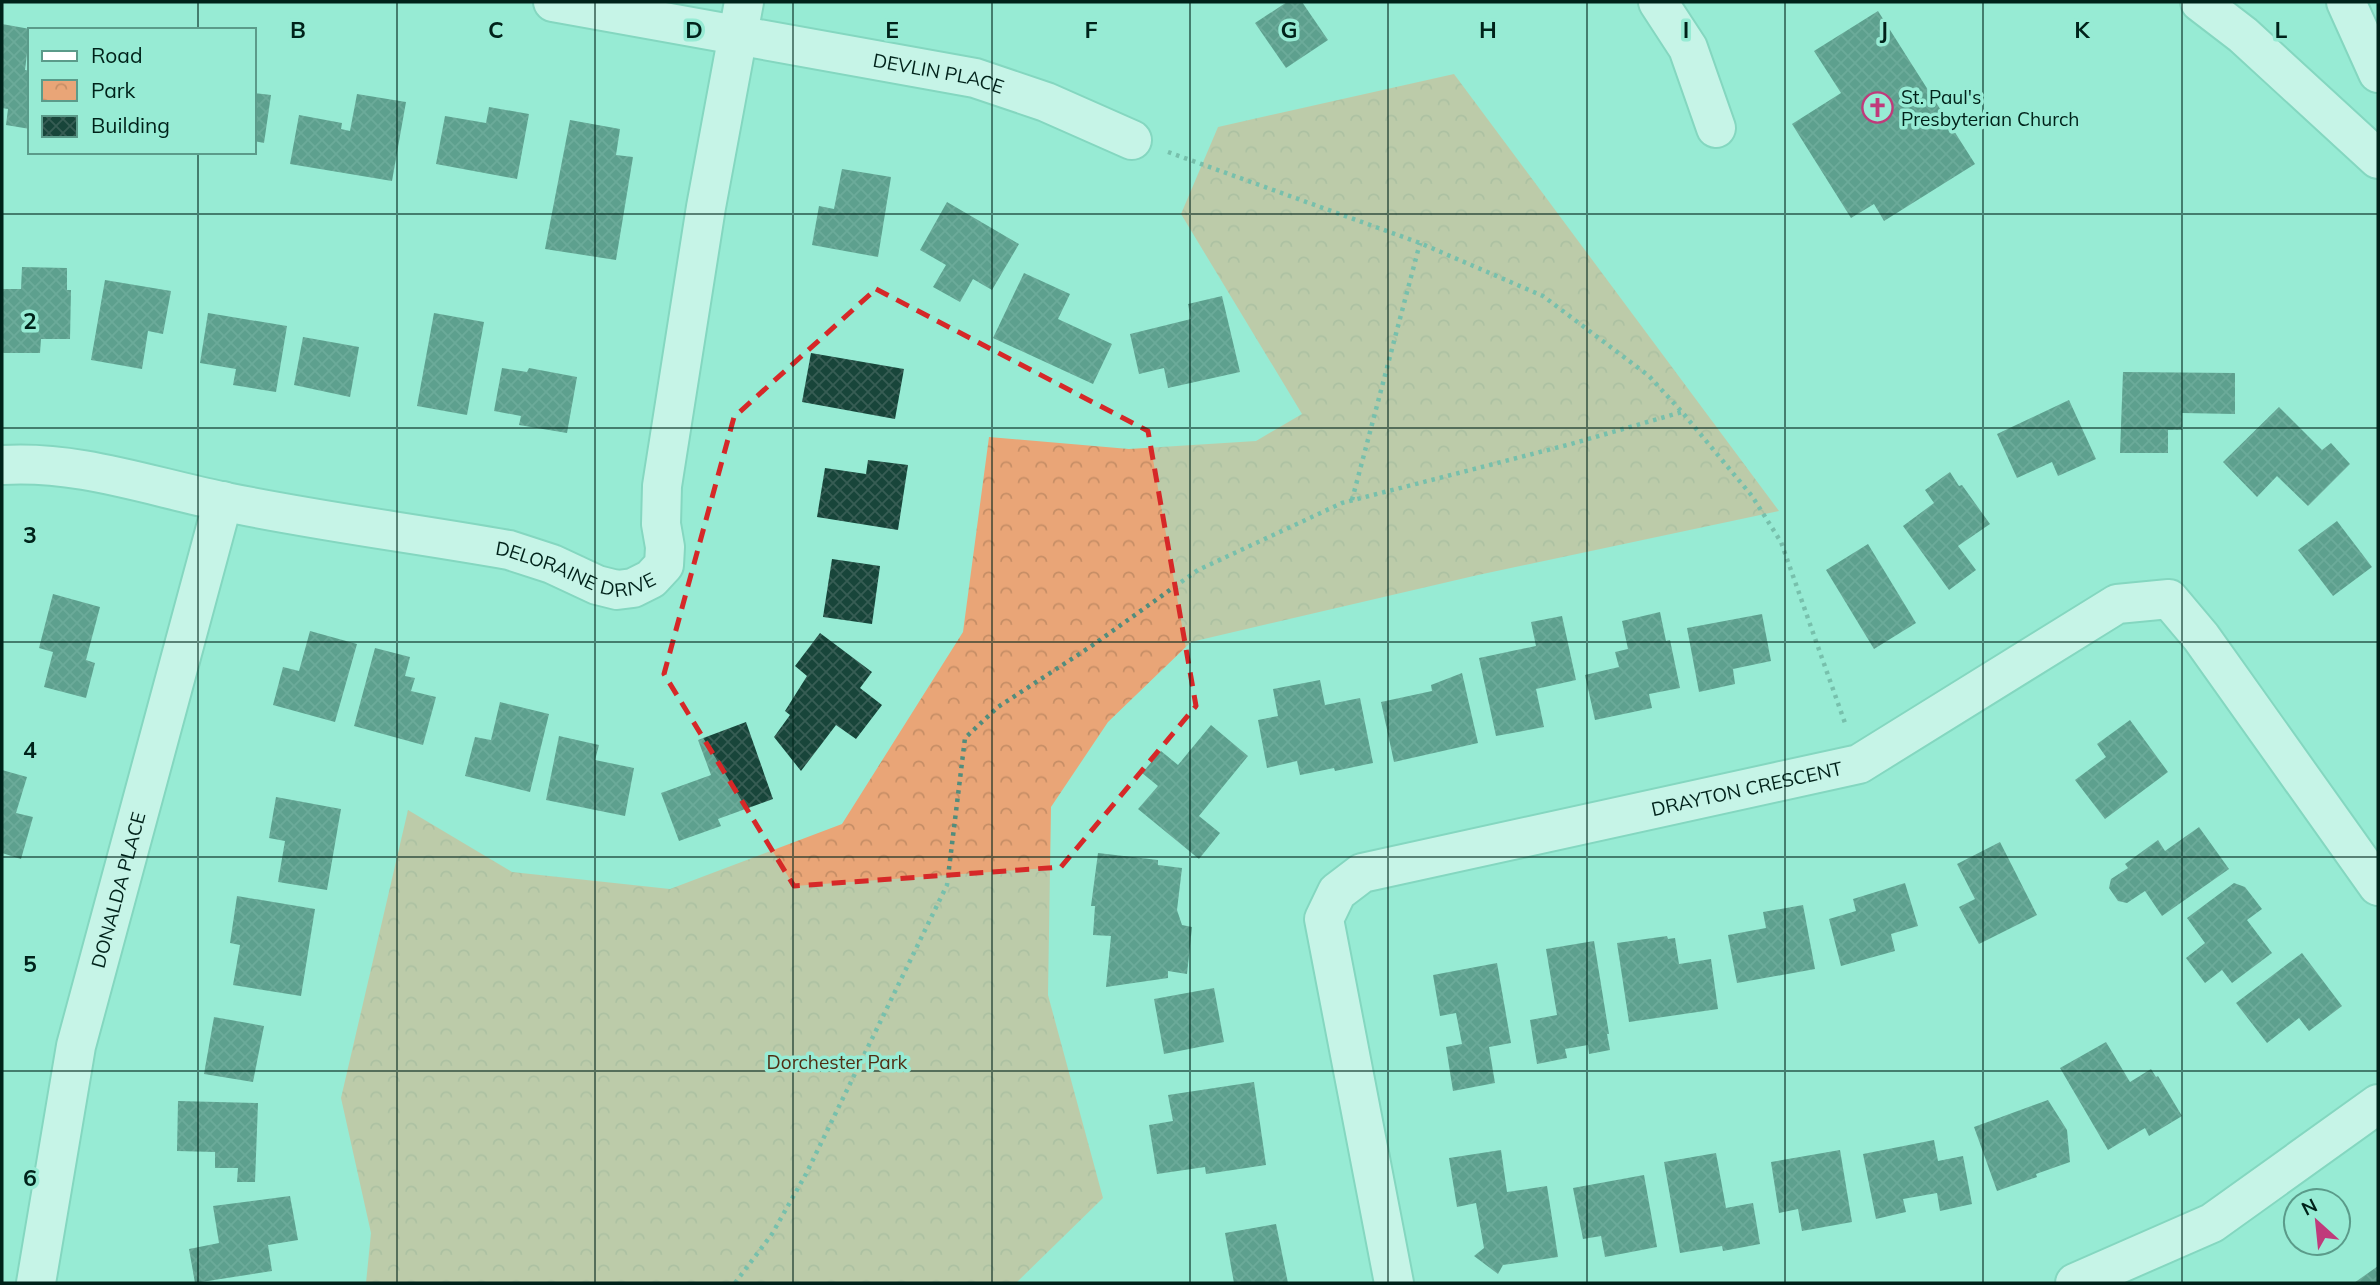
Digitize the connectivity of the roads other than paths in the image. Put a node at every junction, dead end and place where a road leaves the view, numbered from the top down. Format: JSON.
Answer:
{"nodes":[{"id":1,"x":553,"y":2,"type":"edge"},
{"id":2,"x":1658,"y":2,"type":"edge"},
{"id":3,"x":2200,"y":2,"type":"edge"},
{"id":4,"x":2346,"y":2,"type":"edge"},
{"id":5,"x":741,"y":19,"type":"edge"},
{"id":6,"x":2378,"y":73,"type":"edge"},
{"id":7,"x":1716,"y":128,"type":"dead end"},
{"id":8,"x":1132,"y":140,"type":"road end"},
{"id":9,"x":2378,"y":159,"type":"edge"},
{"id":10,"x":2,"y":465,"type":"edge"},
{"id":11,"x":223,"y":501,"type":"junction"},
{"id":12,"x":2378,"y":887,"type":"edge"},
{"id":13,"x":2378,"y":1104,"type":"edge"},
{"id":14,"x":36,"y":1283,"type":"edge"},
{"id":15,"x":1394,"y":1283,"type":"edge"},
{"id":16,"x":2075,"y":1283,"type":"edge"}],
"edges":[{"from":1,"to":5,"type":"street","name":"DEVLIN PLACE"},
{"from":2,"to":7,"type":"street"},
{"from":3,"to":9,"type":"street"},
{"from":4,"to":6,"type":"street"},
{"from":5,"to":8,"type":"street","name":"DEVLIN PLACE"},
{"from":5,"to":11,"type":"street","name":"DELORAINE DRIVE"},
{"from":10,"to":11,"type":"street","name":"DELORAINE DRIVE"},
{"from":11,"to":14,"type":"street","name":"DONALDA PLACE"},
{"from":12,"to":15,"type":"street","name":"DRAYTON CRESCENT"},
{"from":13,"to":16,"type":"street"}]}
